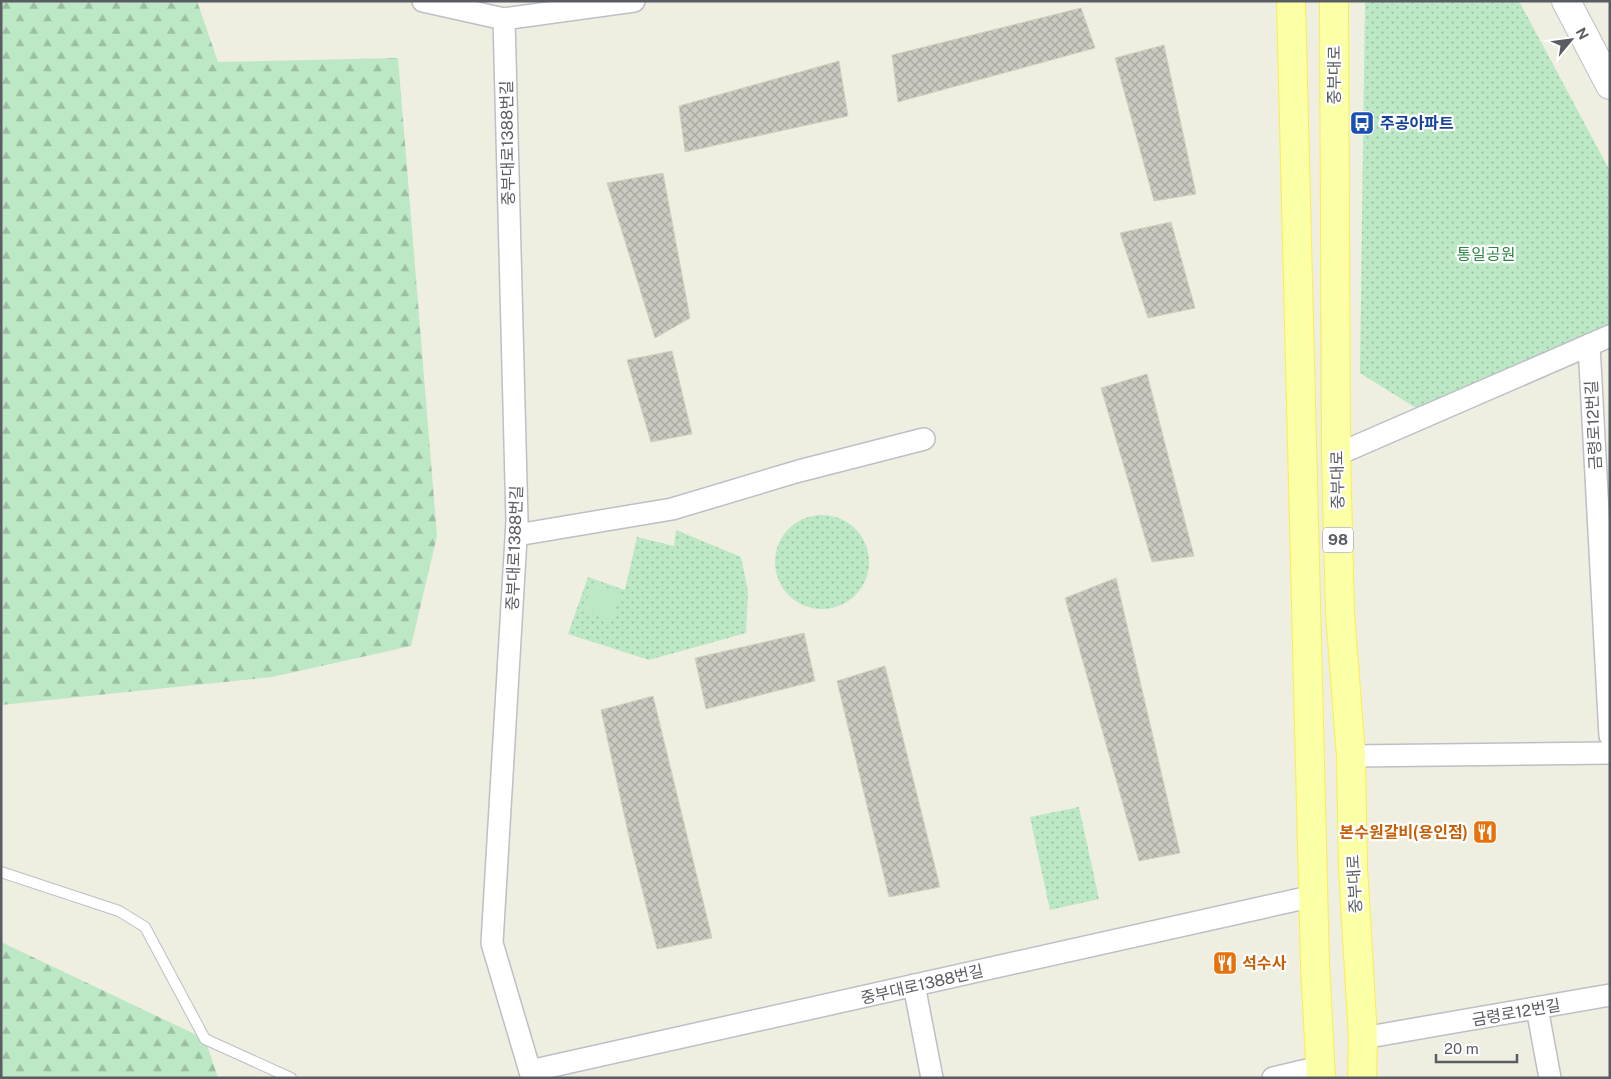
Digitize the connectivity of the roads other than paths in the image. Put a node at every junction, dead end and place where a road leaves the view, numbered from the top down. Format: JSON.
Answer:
{"nodes":[{"id":1,"x":423,"y":1,"type":"edge"},
{"id":2,"x":634,"y":1,"type":"edge"},
{"id":3,"x":1291,"y":1,"type":"edge"},
{"id":4,"x":1334,"y":1,"type":"edge"},
{"id":5,"x":1566,"y":1,"type":"edge"},
{"id":6,"x":504,"y":19,"type":"junction"},
{"id":7,"x":1610,"y":85,"type":"edge"},
{"id":8,"x":1610,"y":336,"type":"edge"},
{"id":9,"x":1589,"y":345,"type":"junction"},
{"id":10,"x":924,"y":439,"type":"dead end"},
{"id":11,"x":1336,"y":455,"type":"junction"},
{"id":12,"x":516,"y":534,"type":"junction"},
{"id":13,"x":1610,"y":736,"type":"edge"},
{"id":14,"x":1610,"y":753,"type":"edge"},
{"id":15,"x":1351,"y":756,"type":"junction"},
{"id":16,"x":1,"y":872,"type":"edge"},
{"id":17,"x":1314,"y":896,"type":"junction"},
{"id":18,"x":914,"y":985,"type":"junction"},
{"id":19,"x":1610,"y":995,"type":"edge"},
{"id":20,"x":1537,"y":1008,"type":"junction"},
{"id":21,"x":1363,"y":1038,"type":"junction"},
{"id":22,"x":1321,"y":1073,"type":"edge"},
{"id":23,"x":531,"y":1074,"type":"edge"},
{"id":24,"x":291,"y":1078,"type":"edge"},
{"id":25,"x":932,"y":1078,"type":"edge"},
{"id":26,"x":1273,"y":1078,"type":"edge"},
{"id":27,"x":1362,"y":1078,"type":"edge"},
{"id":28,"x":1550,"y":1078,"type":"edge"}],
"edges":[{"from":1,"to":6,"type":"street"},
{"from":2,"to":6,"type":"street"},
{"from":3,"to":17,"type":"main road","number":"98"},
{"from":4,"to":11,"type":"main road","name":"중부대로","number":"98"},
{"from":5,"to":7,"type":"main road"},
{"from":6,"to":12,"type":"street","name":"중부대로1388번길"},
{"from":8,"to":9,"type":"street"},
{"from":9,"to":11,"type":"street"},
{"from":9,"to":13,"type":"street","name":"금령로12번길"},
{"from":10,"to":12,"type":"street"},
{"from":11,"to":15,"type":"main road","name":"중부대로","number":"98"},
{"from":12,"to":23,"type":"street","name":"중부대로1388번길"},
{"from":14,"to":15,"type":"street"},
{"from":15,"to":21,"type":"main road","name":"중부대로","number":"98"},
{"from":16,"to":24,"type":"lane"},
{"from":17,"to":18,"type":"street","name":"중부대로1388번길"},
{"from":17,"to":22,"type":"main road","number":"98"},
{"from":18,"to":23,"type":"street","name":"중부대로1388번길"},
{"from":18,"to":25,"type":"street"},
{"from":19,"to":20,"type":"street","name":"금령로12번길"},
{"from":20,"to":21,"type":"street","name":"금령로12번길"},
{"from":20,"to":28,"type":"street"},
{"from":21,"to":27,"type":"main road","name":"중부대로","number":"98"},
{"from":22,"to":26,"type":"street"}]}
